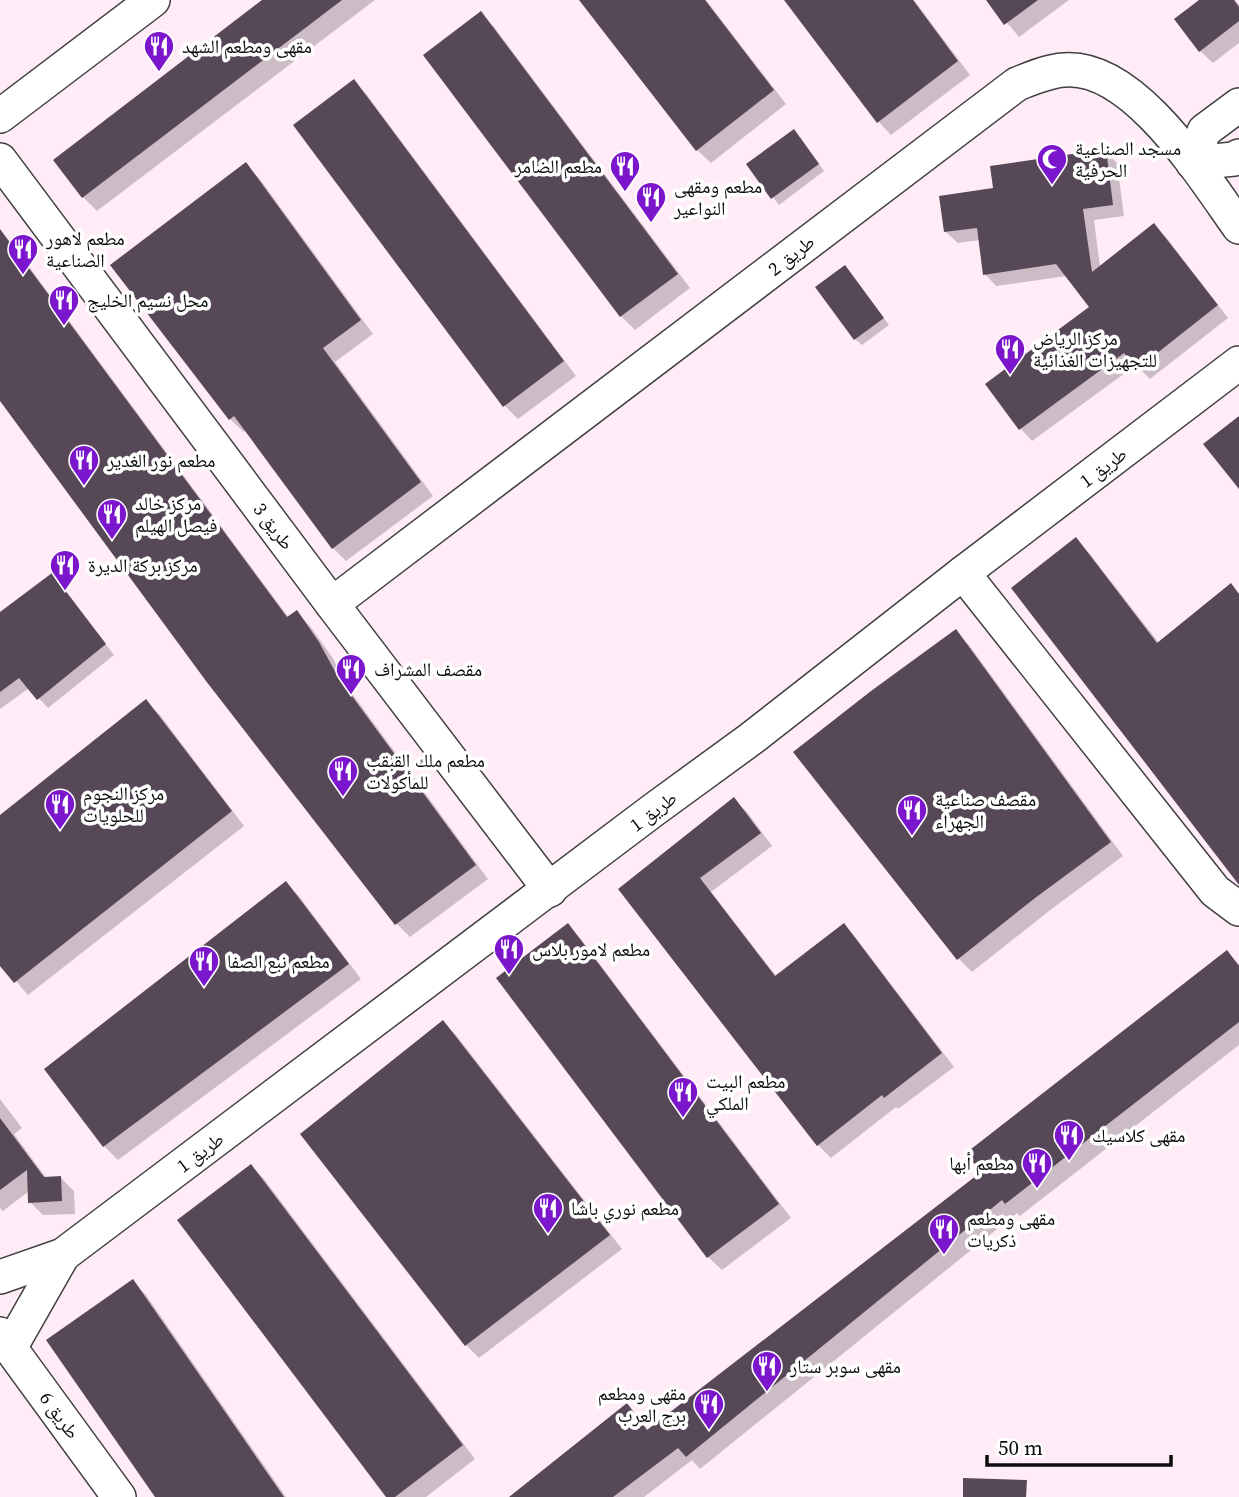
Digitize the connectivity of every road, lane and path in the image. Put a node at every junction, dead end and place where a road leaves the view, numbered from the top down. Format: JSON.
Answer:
{"nodes":[{"id":1,"x":153,"y":0,"type":"edge"},
{"id":2,"x":1239,"y":104,"type":"edge"},
{"id":3,"x":0,"y":116,"type":"edge"},
{"id":4,"x":1239,"y":156,"type":"edge"},
{"id":5,"x":0,"y":160,"type":"edge"},
{"id":6,"x":1193,"y":163,"type":"junction"},
{"id":7,"x":1239,"y":227,"type":"edge"},
{"id":8,"x":1239,"y":363,"type":"edge"},
{"id":9,"x":963,"y":573,"type":"junction"},
{"id":10,"x":332,"y":604,"type":"junction"},
{"id":11,"x":550,"y":890,"type":"junction"},
{"id":12,"x":1239,"y":909,"type":"edge"},
{"id":13,"x":63,"y":1255,"type":"junction"},
{"id":14,"x":0,"y":1277,"type":"edge"},
{"id":15,"x":5,"y":1341,"type":"edge"},
{"id":16,"x":119,"y":1497,"type":"edge"}],
"edges":[{"from":1,"to":3,"type":"street"},
{"from":2,"to":6,"type":"street"},
{"from":4,"to":6,"type":"street"},
{"from":5,"to":10,"type":"street","name":"طريق 3"},
{"from":6,"to":7,"type":"street","name":"طريق 2"},
{"from":6,"to":10,"type":"street","name":"طريق 2"},
{"from":8,"to":9,"type":"street","name":"طريق 1"},
{"from":9,"to":11,"type":"street","name":"طريق 1"},
{"from":9,"to":12,"type":"street"},
{"from":10,"to":11,"type":"street","name":"طريق 3"},
{"from":11,"to":13,"type":"street","name":"طريق 1"},
{"from":13,"to":14,"type":"street","name":"طريق 1"},
{"from":13,"to":15,"type":"street","name":"طريق 1"},
{"from":15,"to":16,"type":"street","name":"طريق 6"}]}
